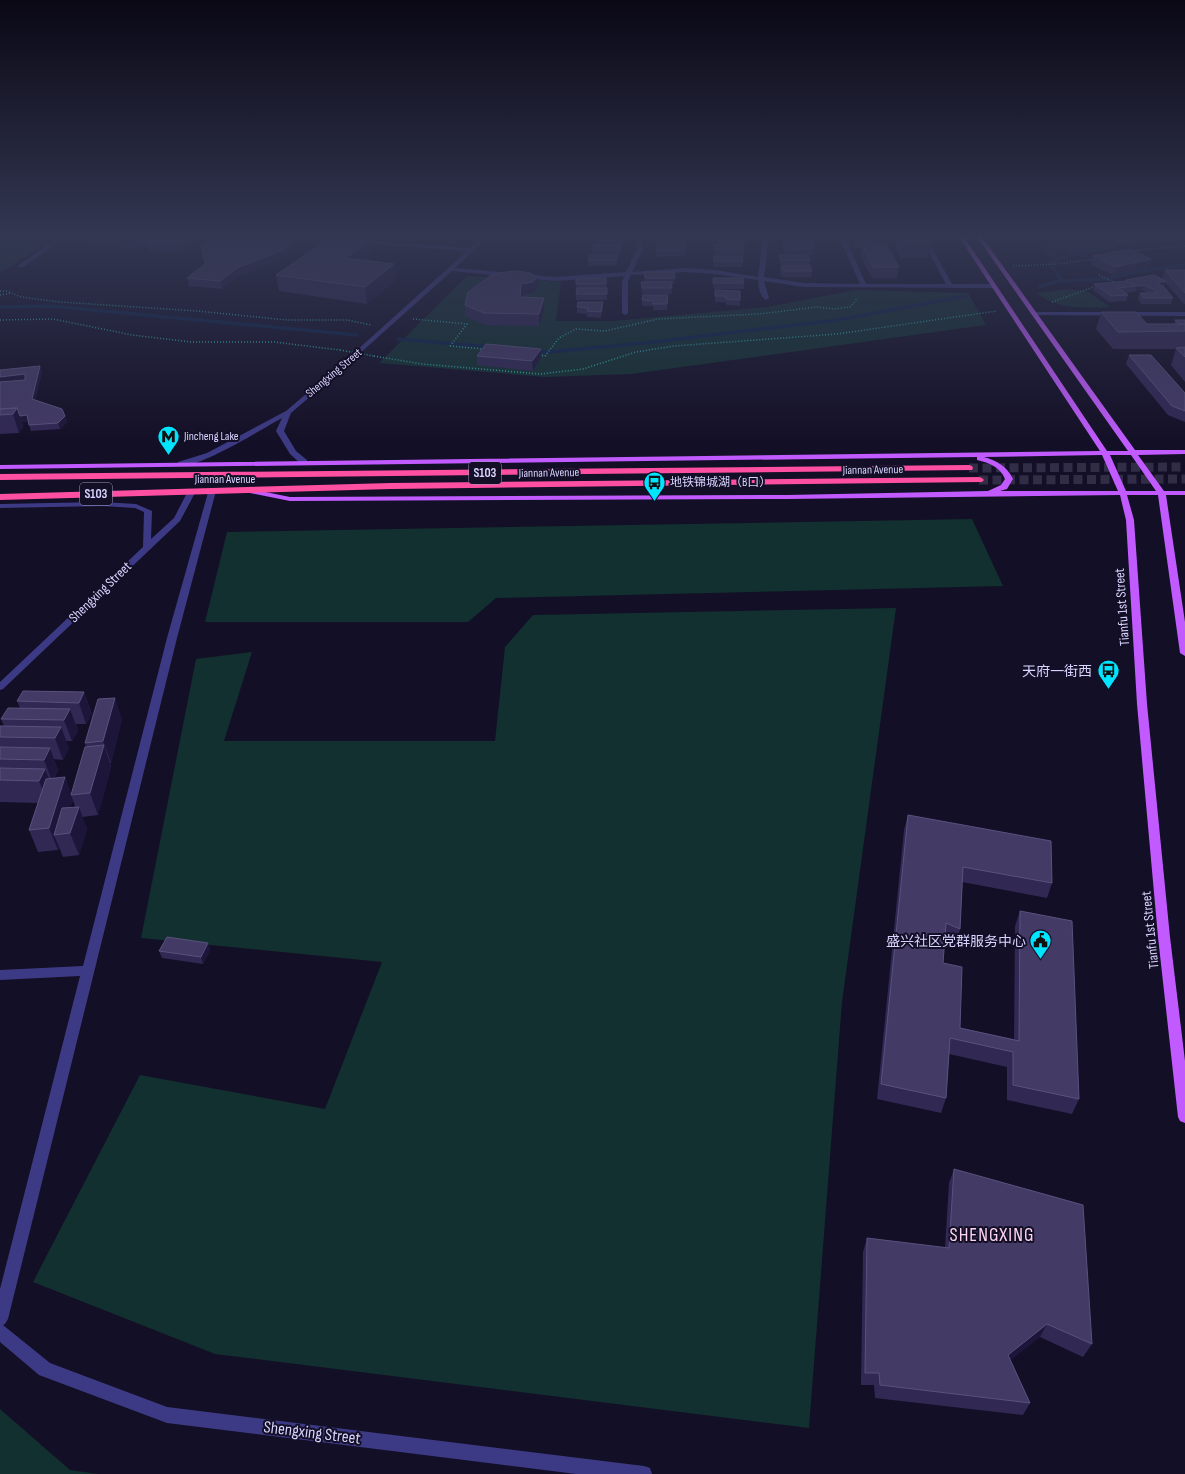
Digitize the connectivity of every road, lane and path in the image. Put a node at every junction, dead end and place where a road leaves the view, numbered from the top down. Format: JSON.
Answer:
{"nodes":[{"id":1,"x":118,"y":306,"type":"edge"},
{"id":2,"x":409,"y":306,"type":"edge"},
{"id":3,"x":625,"y":306,"type":"edge"},
{"id":4,"x":851,"y":306,"type":"edge"},
{"id":5,"x":1006,"y":306,"type":"edge"},
{"id":6,"x":1028,"y":306,"type":"edge"},
{"id":7,"x":1045,"y":306,"type":"edge"},
{"id":8,"x":1008,"y":309,"type":"junction"},
{"id":9,"x":1032,"y":311,"type":"junction"},
{"id":10,"x":625,"y":313,"type":"dead end"},
{"id":11,"x":1185,"y":314,"type":"edge"},
{"id":12,"x":395,"y":318,"type":"junction"},
{"id":13,"x":0,"y":320,"type":"edge"},
{"id":14,"x":385,"y":328,"type":"junction"},
{"id":15,"x":490,"y":350,"type":"edge"},
{"id":16,"x":537,"y":355,"type":"edge"},
{"id":17,"x":288,"y":412,"type":"junction"},
{"id":18,"x":1134,"y":452,"type":"junction"},
{"id":19,"x":1185,"y":452,"type":"edge"},
{"id":20,"x":1105,"y":453,"type":"junction"},
{"id":21,"x":972,"y":456,"type":"junction"},
{"id":22,"x":304,"y":462,"type":"junction"},
{"id":23,"x":182,"y":464,"type":"junction"},
{"id":24,"x":0,"y":467,"type":"edge"},
{"id":25,"x":969,"y":468,"type":"tunnel mouth"},
{"id":26,"x":0,"y":477,"type":"edge"},
{"id":27,"x":979,"y":480,"type":"tunnel mouth"},
{"id":28,"x":192,"y":491,"type":"junction"},
{"id":29,"x":212,"y":491,"type":"junction"},
{"id":30,"x":250,"y":491,"type":"junction"},
{"id":31,"x":989,"y":493,"type":"junction"},
{"id":32,"x":1124,"y":493,"type":"junction"},
{"id":33,"x":1162,"y":493,"type":"junction"},
{"id":34,"x":1185,"y":493,"type":"edge"},
{"id":35,"x":0,"y":497,"type":"edge"},
{"id":36,"x":0,"y":506,"type":"edge"},
{"id":37,"x":147,"y":547,"type":"junction"},
{"id":38,"x":1185,"y":653,"type":"edge"},
{"id":39,"x":0,"y":687,"type":"edge"},
{"id":40,"x":88,"y":971,"type":"junction"},
{"id":41,"x":0,"y":975,"type":"edge"},
{"id":42,"x":1185,"y":1117,"type":"edge"},
{"id":43,"x":0,"y":1319,"type":"edge"},
{"id":44,"x":0,"y":1332,"type":"edge"},
{"id":45,"x":644,"y":1474,"type":"edge"}],
"edges":[{"from":1,"to":14,"type":"path"},
{"from":2,"to":12,"type":"street","name":"Shengxing Street"},
{"from":3,"to":10,"type":"street"},
{"from":4,"to":16,"type":"path"},
{"from":5,"to":8,"type":"main road","name":"Tianfu 1st Street"},
{"from":6,"to":9,"type":"main road"},
{"from":7,"to":9,"type":"path"},
{"from":8,"to":13,"type":"path","bridge":true},
{"from":8,"to":20,"type":"main road","name":"Tianfu 1st Street"},
{"from":9,"to":11,"type":"street"},
{"from":9,"to":18,"type":"main road"},
{"from":12,"to":14,"type":"street","name":"Shengxing Street"},
{"from":12,"to":15,"type":"path"},
{"from":14,"to":17,"type":"street","name":"Shengxing Street"},
{"from":17,"to":22,"type":"street"},
{"from":17,"to":23,"type":"street","name":"Shengxing Street"},
{"from":18,"to":19,"type":"main road"},
{"from":18,"to":20,"type":"main road"},
{"from":18,"to":33,"type":"main road"},
{"from":20,"to":21,"type":"main road"},
{"from":20,"to":32,"type":"main road","name":"Tianfu 1st Street"},
{"from":21,"to":22,"type":"main road"},
{"from":21,"to":31,"type":"main road"},
{"from":22,"to":23,"type":"main road"},
{"from":23,"to":24,"type":"main road"},
{"from":25,"to":26,"type":"highway","name":"Jiannan Avenue","number":"S103"},
{"from":27,"to":30,"type":"highway","name":"Jiannan Avenue","number":"S103"},
{"from":28,"to":29,"type":"highway","name":"Jiannan Avenue","number":"S103"},
{"from":28,"to":35,"type":"highway","name":"Jiannan Avenue","number":"S103"},
{"from":28,"to":37,"type":"street","name":"Shengxing Street"},
{"from":29,"to":30,"type":"highway","name":"Jiannan Avenue","number":"S103"},
{"from":29,"to":40,"type":"street"},
{"from":30,"to":31,"type":"main road"},
{"from":31,"to":32,"type":"main road"},
{"from":32,"to":33,"type":"main road"},
{"from":32,"to":42,"type":"main road","name":"Tianfu 1st Street"},
{"from":33,"to":34,"type":"main road"},
{"from":33,"to":38,"type":"main road"},
{"from":36,"to":37,"type":"street"},
{"from":37,"to":39,"type":"street","name":"Shengxing Street"},
{"from":40,"to":41,"type":"street"},
{"from":40,"to":43,"type":"street"},
{"from":44,"to":45,"type":"street","name":"Shengxing Street"}]}
